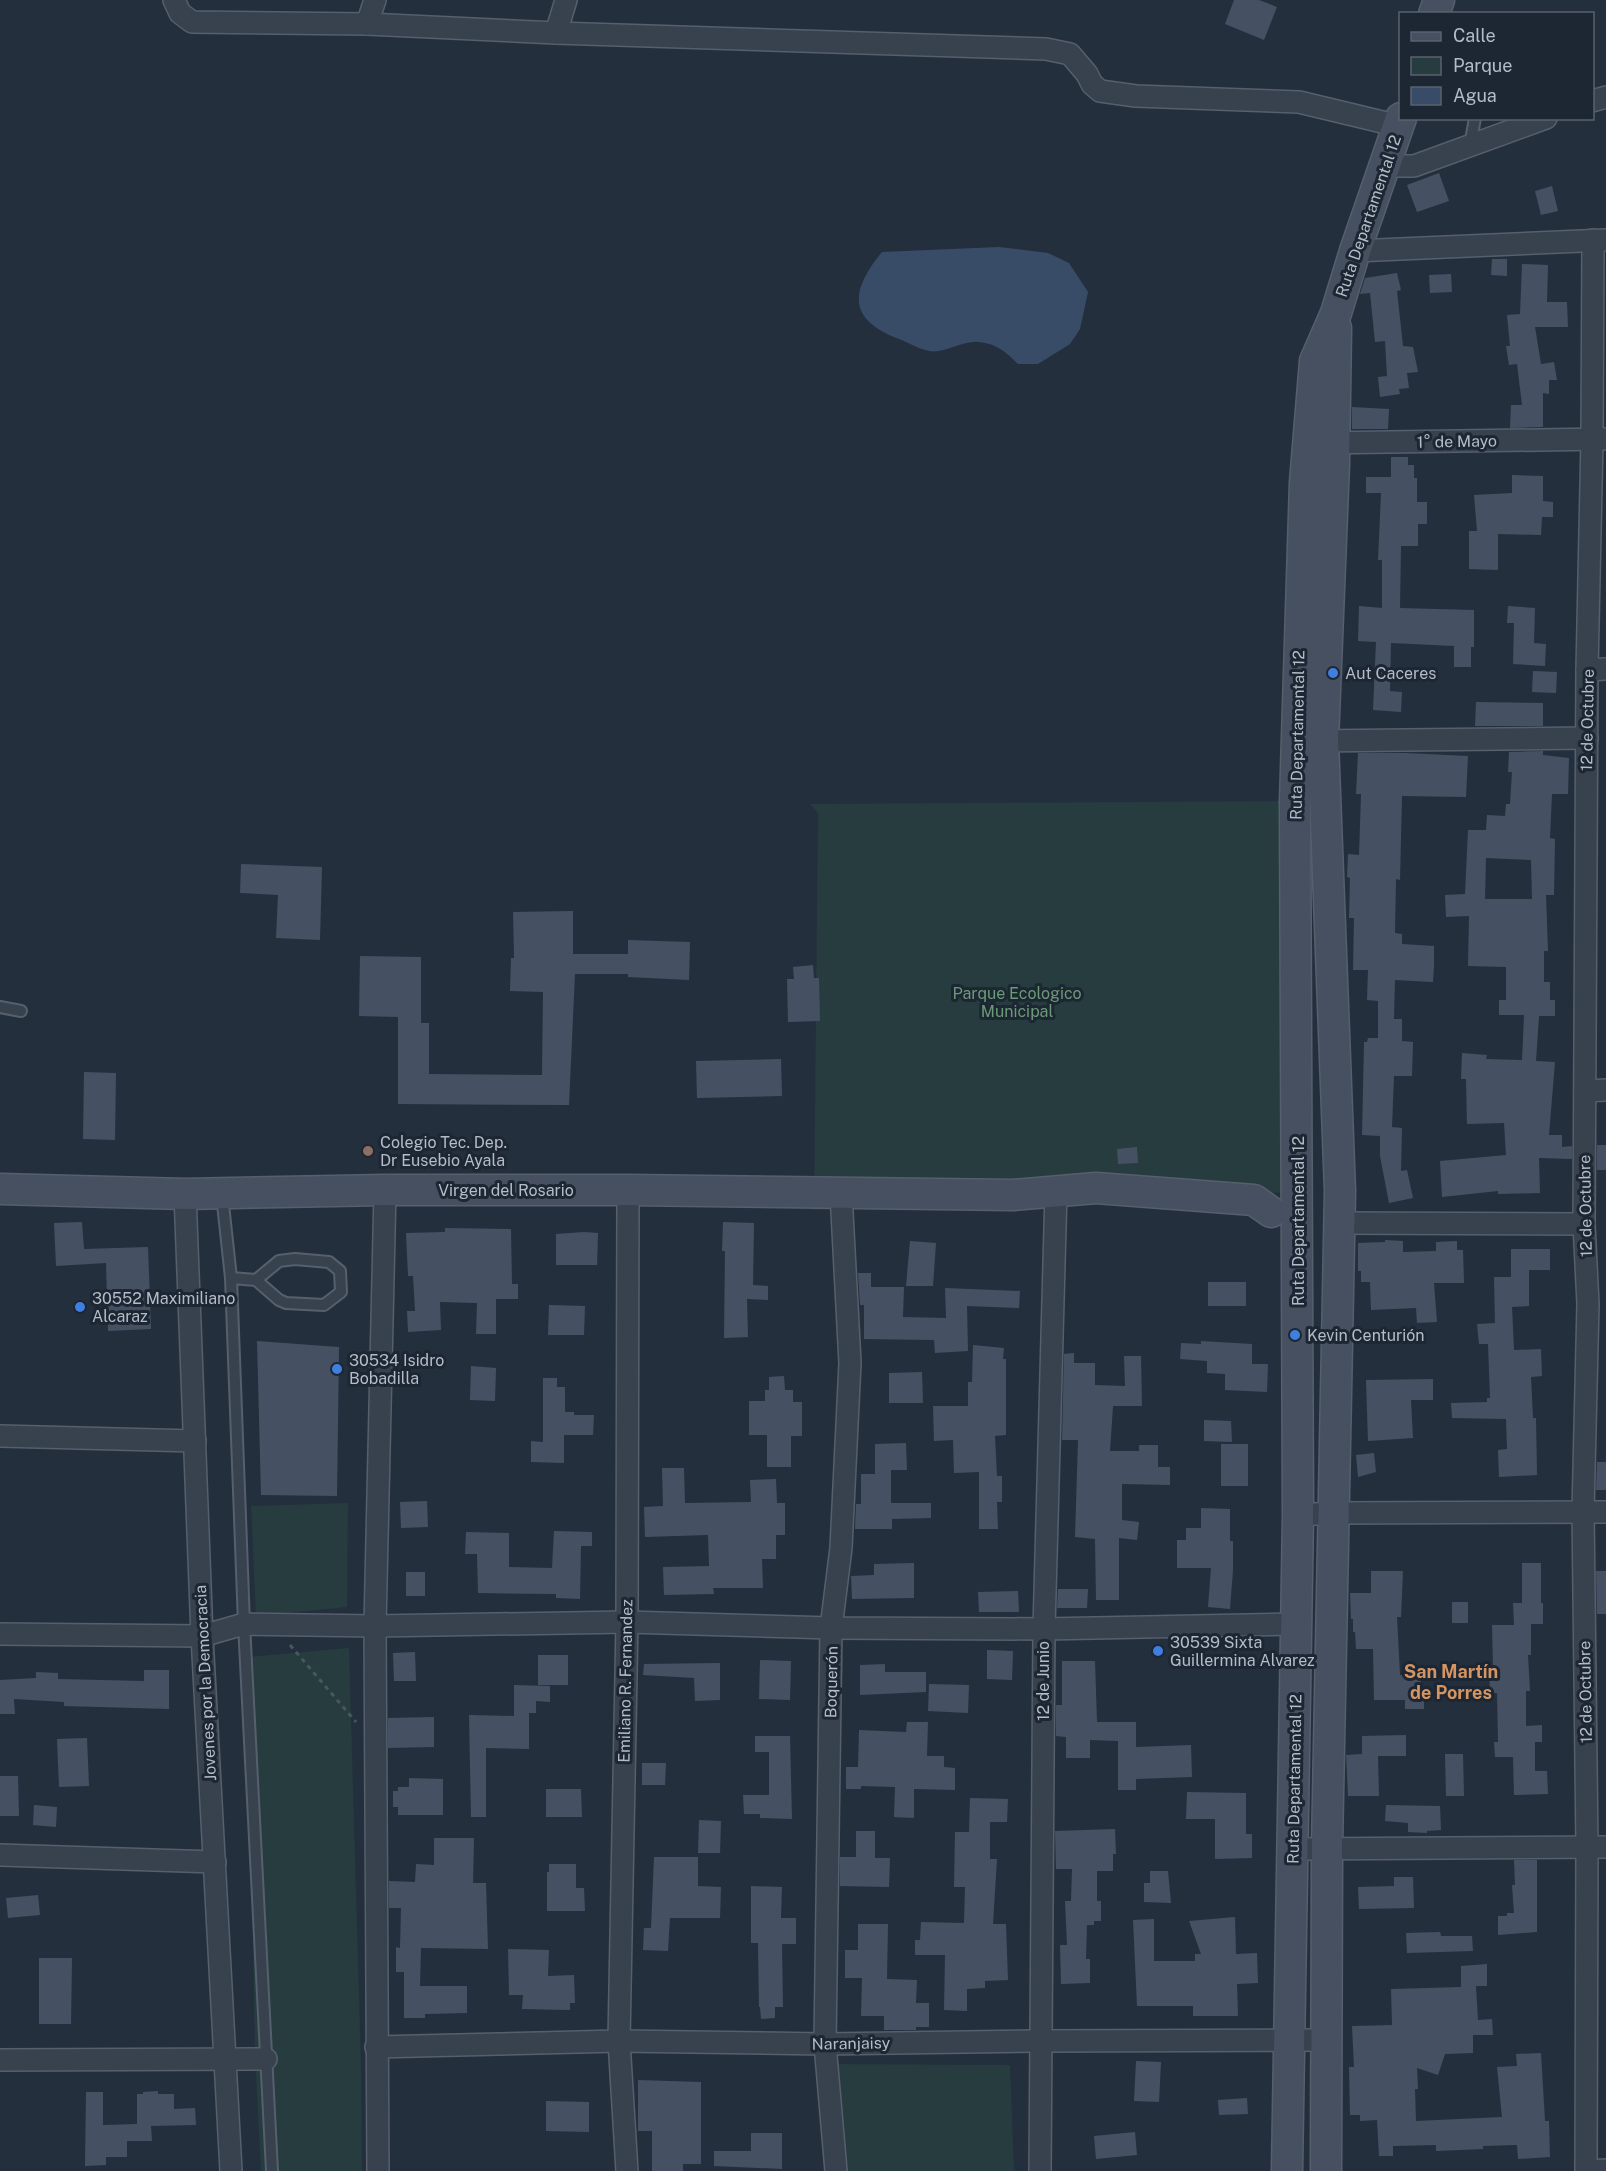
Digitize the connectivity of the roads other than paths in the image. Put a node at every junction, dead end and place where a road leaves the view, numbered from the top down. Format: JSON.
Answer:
{"nodes":[{"id":1,"x":174,"y":0,"type":"edge"},
{"id":2,"x":375,"y":0,"type":"edge"},
{"id":3,"x":566,"y":0,"type":"edge"},
{"id":4,"x":367,"y":24,"type":"junction"},
{"id":5,"x":555,"y":33,"type":"junction"},
{"id":6,"x":1474,"y":120,"type":"edge"},
{"id":7,"x":1541,"y":120,"type":"edge"},
{"id":8,"x":1400,"y":122,"type":"edge"},
{"id":9,"x":1470,"y":146,"type":"junction"},
{"id":10,"x":1386,"y":166,"type":"junction"},
{"id":11,"x":1600,"y":240,"type":"edge"},
{"id":12,"x":1355,"y":251,"type":"junction"},
{"id":13,"x":1599,"y":439,"type":"edge"},
{"id":14,"x":1321,"y":443,"type":"junction"},
{"id":15,"x":1597,"y":669,"type":"edge"},
{"id":16,"x":1587,"y":738,"type":"junction"},
{"id":17,"x":1310,"y":741,"type":"junction"},
{"id":18,"x":1596,"y":882,"type":"edge"},
{"id":19,"x":0,"y":1007,"type":"edge"},
{"id":20,"x":21,"y":1011,"type":"dead end"},
{"id":21,"x":1606,"y":1090,"type":"edge"},
{"id":22,"x":1585,"y":1091,"type":"junction"},
{"id":23,"x":0,"y":1190,"type":"edge"},
{"id":24,"x":385,"y":1190,"type":"junction"},
{"id":25,"x":628,"y":1190,"type":"junction"},
{"id":26,"x":222,"y":1193,"type":"junction"},
{"id":27,"x":841,"y":1193,"type":"junction"},
{"id":28,"x":185,"y":1194,"type":"junction"},
{"id":29,"x":1056,"y":1196,"type":"junction"},
{"id":30,"x":1284,"y":1215,"type":"junction"},
{"id":31,"x":1339,"y":1223,"type":"junction"},
{"id":32,"x":1584,"y":1224,"type":"junction"},
{"id":33,"x":231,"y":1278,"type":"junction"},
{"id":34,"x":256,"y":1280,"type":"junction"},
{"id":35,"x":1597,"y":1303,"type":"edge"},
{"id":36,"x":0,"y":1436,"type":"edge"},
{"id":37,"x":195,"y":1441,"type":"junction"},
{"id":38,"x":1583,"y":1511,"type":"junction"},
{"id":39,"x":1606,"y":1512,"type":"edge"},
{"id":40,"x":1333,"y":1513,"type":"junction"},
{"id":41,"x":1298,"y":1515,"type":"junction"},
{"id":42,"x":627,"y":1622,"type":"junction"},
{"id":43,"x":244,"y":1624,"type":"junction"},
{"id":44,"x":1296,"y":1624,"type":"junction"},
{"id":45,"x":375,"y":1626,"type":"junction"},
{"id":46,"x":831,"y":1628,"type":"junction"},
{"id":47,"x":1044,"y":1629,"type":"junction"},
{"id":48,"x":0,"y":1634,"type":"edge"},
{"id":49,"x":202,"y":1636,"type":"junction"},
{"id":50,"x":1327,"y":1847,"type":"junction"},
{"id":51,"x":1597,"y":1847,"type":"edge"},
{"id":52,"x":1293,"y":1849,"type":"junction"},
{"id":53,"x":0,"y":1855,"type":"edge"},
{"id":54,"x":215,"y":1862,"type":"junction"},
{"id":55,"x":1041,"y":2040,"type":"junction"},
{"id":56,"x":1289,"y":2040,"type":"junction"},
{"id":57,"x":1327,"y":2040,"type":"junction"},
{"id":58,"x":619,"y":2041,"type":"junction"},
{"id":59,"x":825,"y":2044,"type":"junction"},
{"id":60,"x":376,"y":2047,"type":"junction"},
{"id":61,"x":224,"y":2058,"type":"junction"},
{"id":62,"x":266,"y":2059,"type":"junction"},
{"id":63,"x":0,"y":2061,"type":"edge"},
{"id":64,"x":1606,"y":2170,"type":"edge"},
{"id":65,"x":231,"y":2171,"type":"edge"},
{"id":66,"x":272,"y":2171,"type":"edge"},
{"id":67,"x":378,"y":2171,"type":"edge"},
{"id":68,"x":627,"y":2171,"type":"edge"},
{"id":69,"x":836,"y":2171,"type":"edge"},
{"id":70,"x":1040,"y":2171,"type":"edge"},
{"id":71,"x":1287,"y":2171,"type":"edge"},
{"id":72,"x":1326,"y":2171,"type":"edge"},
{"id":73,"x":1587,"y":2171,"type":"edge"}],
"edges":[{"from":1,"to":4,"type":"street"},
{"from":2,"to":4,"type":"street"},
{"from":3,"to":5,"type":"street"},
{"from":4,"to":5,"type":"street"},
{"from":5,"to":8,"type":"street"},
{"from":6,"to":9,"type":"lane"},
{"from":7,"to":9,"type":"street"},
{"from":8,"to":10,"type":"main road","name":"Ruta Departamental 12"},
{"from":9,"to":10,"type":"street"},
{"from":10,"to":12,"type":"main road","name":"Ruta Departamental 12"},
{"from":11,"to":12,"type":"street"},
{"from":11,"to":13,"type":"street","name":"12 de Octubre"},
{"from":12,"to":14,"type":"main road","name":"Ruta Departamental 12"},
{"from":13,"to":14,"type":"street","name":"1° de Mayo"},
{"from":13,"to":15,"type":"street","name":"12 de Octubre"},
{"from":14,"to":17,"type":"main road","name":"Ruta Departamental 12"},
{"from":15,"to":16,"type":"street","name":"12 de Octubre"},
{"from":16,"to":17,"type":"street"},
{"from":16,"to":18,"type":"street","name":"12 de Octubre"},
{"from":17,"to":30,"type":"main road","name":"Ruta Departamental 12"},
{"from":17,"to":31,"type":"main road","name":"Ruta Departamental 12"},
{"from":18,"to":22,"type":"street","name":"12 de Octubre"},
{"from":19,"to":20,"type":"lane"},
{"from":21,"to":22,"type":"street"},
{"from":22,"to":32,"type":"street","name":"12 de Octubre"},
{"from":23,"to":28,"type":"main road","name":"Virgen del Rosario"},
{"from":24,"to":25,"type":"main road","name":"Virgen del Rosario"},
{"from":24,"to":26,"type":"main road","name":"Virgen del Rosario"},
{"from":24,"to":45,"type":"street"},
{"from":25,"to":27,"type":"main road","name":"Virgen del Rosario"},
{"from":25,"to":42,"type":"street","name":"Emiliano R. Fernandez"},
{"from":26,"to":28,"type":"main road","name":"Virgen del Rosario"},
{"from":26,"to":33,"type":"lane"},
{"from":27,"to":29,"type":"main road","name":"Virgen del Rosario"},
{"from":27,"to":46,"type":"street","name":"Boquerón"},
{"from":28,"to":37,"type":"street","name":"Jovenes por la Democracia"},
{"from":29,"to":30,"type":"main road","name":"Virgen del Rosario"},
{"from":29,"to":47,"type":"street","name":"12 de Junio"},
{"from":30,"to":31,"type":"main road","name":"Virgen del Rosario"},
{"from":30,"to":41,"type":"main road","name":"Ruta Departamental 12"},
{"from":31,"to":32,"type":"street"},
{"from":31,"to":40,"type":"main road","name":"Ruta Departamental 12"},
{"from":32,"to":35,"type":"street","name":"12 de Octubre"},
{"from":33,"to":34,"type":"lane"},
{"from":33,"to":43,"type":"lane"},
{"from":34,"to":34,"type":"lane"},
{"from":35,"to":38,"type":"street","name":"12 de Octubre"},
{"from":36,"to":37,"type":"street"},
{"from":37,"to":49,"type":"street","name":"Jovenes por la Democracia"},
{"from":38,"to":39,"type":"street"},
{"from":38,"to":40,"type":"street"},
{"from":38,"to":51,"type":"street","name":"12 de Octubre"},
{"from":40,"to":41,"type":"street"},
{"from":40,"to":50,"type":"main road","name":"Ruta Departamental 12"},
{"from":41,"to":44,"type":"main road","name":"Ruta Departamental 12"},
{"from":42,"to":45,"type":"street"},
{"from":42,"to":46,"type":"street"},
{"from":42,"to":58,"type":"street","name":"Emiliano R. Fernandez"},
{"from":43,"to":45,"type":"street"},
{"from":43,"to":49,"type":"street"},
{"from":43,"to":62,"type":"lane"},
{"from":44,"to":47,"type":"street"},
{"from":44,"to":52,"type":"main road","name":"Ruta Departamental 12"},
{"from":45,"to":60,"type":"street"},
{"from":46,"to":47,"type":"street"},
{"from":46,"to":59,"type":"street","name":"Boquerón"},
{"from":47,"to":55,"type":"street","name":"12 de Junio"},
{"from":48,"to":49,"type":"street"},
{"from":49,"to":54,"type":"street","name":"Jovenes por la Democracia"},
{"from":50,"to":51,"type":"street"},
{"from":50,"to":52,"type":"street"},
{"from":50,"to":57,"type":"main road","name":"Ruta Departamental 12"},
{"from":51,"to":73,"type":"street","name":"12 de Octubre"},
{"from":52,"to":56,"type":"main road","name":"Ruta Departamental 12"},
{"from":53,"to":54,"type":"street"},
{"from":54,"to":61,"type":"street","name":"Jovenes por la Democracia"},
{"from":55,"to":56,"type":"street","name":"Naranjaisy"},
{"from":55,"to":59,"type":"street","name":"Naranjaisy"},
{"from":55,"to":70,"type":"street","name":"12 de Junio"},
{"from":56,"to":57,"type":"street","name":"Naranjaisy"},
{"from":56,"to":71,"type":"main road","name":"Ruta Departamental 12"},
{"from":57,"to":72,"type":"main road","name":"Ruta Departamental 12"},
{"from":58,"to":59,"type":"street","name":"Naranjaisy"},
{"from":58,"to":60,"type":"street","name":"Naranjaisy"},
{"from":58,"to":68,"type":"street","name":"Emiliano R. Fernandez"},
{"from":59,"to":69,"type":"street","name":"Boquerón"},
{"from":60,"to":67,"type":"street"},
{"from":61,"to":62,"type":"street"},
{"from":61,"to":63,"type":"street"},
{"from":61,"to":65,"type":"street","name":"Jovenes por la Democracia"},
{"from":62,"to":66,"type":"lane"},
{"from":64,"to":73,"type":"street"}]}
